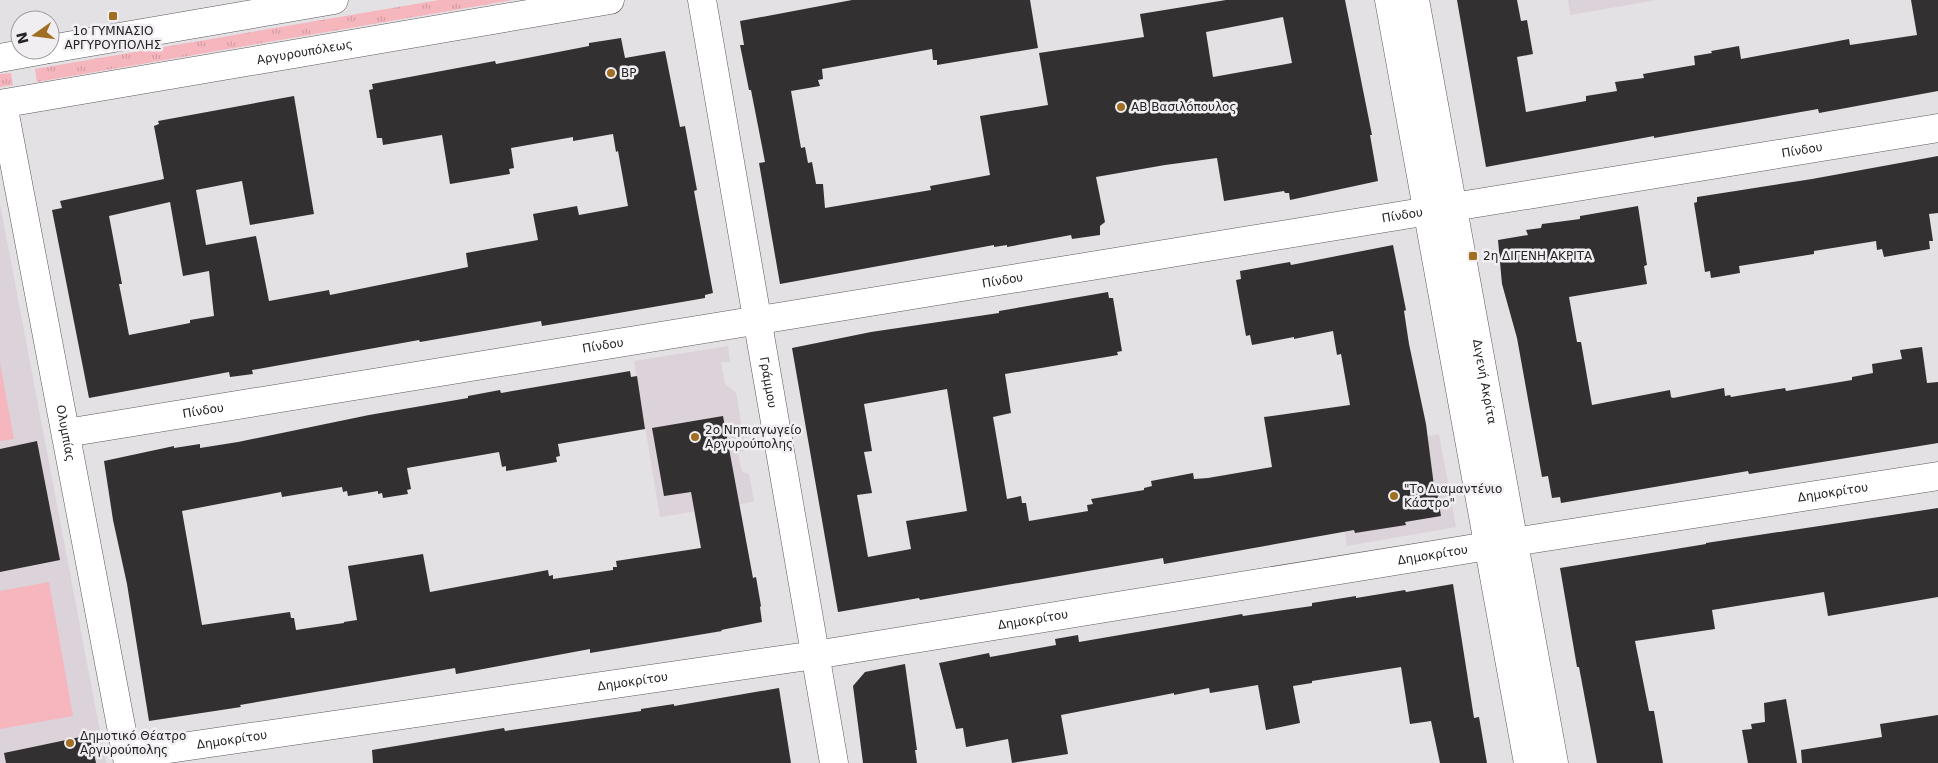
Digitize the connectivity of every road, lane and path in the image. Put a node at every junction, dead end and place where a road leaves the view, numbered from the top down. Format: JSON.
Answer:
{"nodes":[{"id":1,"x":334,"y":0,"type":"edge"},
{"id":2,"x":610,"y":0,"type":"edge"},
{"id":3,"x":702,"y":0,"type":"edge"},
{"id":4,"x":1389,"y":0,"type":"edge"},
{"id":5,"x":1415,"y":0,"type":"edge"},
{"id":6,"x":60,"y":47,"type":"edge"},
{"id":7,"x":1,"y":104,"type":"edge"},
{"id":8,"x":1938,"y":128,"type":"edge"},
{"id":9,"x":1440,"y":209,"type":"junction"},
{"id":10,"x":757,"y":320,"type":"junction"},
{"id":11,"x":66,"y":433,"type":"junction"},
{"id":12,"x":1938,"y":476,"type":"edge"},
{"id":13,"x":1501,"y":544,"type":"junction"},
{"id":14,"x":815,"y":654,"type":"junction"},
{"id":15,"x":128,"y":759,"type":"edge"},
{"id":16,"x":834,"y":763,"type":"edge"},
{"id":17,"x":1528,"y":763,"type":"edge"},
{"id":18,"x":1554,"y":763,"type":"edge"}],
"edges":[{"from":1,"to":6,"type":"street"},
{"from":2,"to":7,"type":"street","name":"Αργυρουπόλεως"},
{"from":3,"to":10,"type":"street","name":"Γράμμου"},
{"from":4,"to":9,"type":"street","name":"Διγενή Ακρίτα"},
{"from":5,"to":9,"type":"street","name":"Διγενή Ακρίτα"},
{"from":7,"to":11,"type":"street","name":"Ολυμπίας"},
{"from":8,"to":9,"type":"street","name":"Πίνδου"},
{"from":9,"to":10,"type":"street","name":"Πίνδου"},
{"from":9,"to":13,"type":"street","name":"Διγενή Ακρίτα"},
{"from":10,"to":11,"type":"street","name":"Πίνδου"},
{"from":10,"to":14,"type":"street","name":"Γράμμου"},
{"from":11,"to":15,"type":"street","name":"Ολυμπίας"},
{"from":12,"to":13,"type":"street","name":"Δημοκρίτου"},
{"from":13,"to":14,"type":"street","name":"Δημοκρίτου"},
{"from":13,"to":17,"type":"street","name":"Διγενή Ακρίτα"},
{"from":13,"to":18,"type":"street","name":"Διγενή Ακρίτα"},
{"from":14,"to":15,"type":"street","name":"Δημοκρίτου"},
{"from":14,"to":16,"type":"street","name":"Γράμμου"}]}
